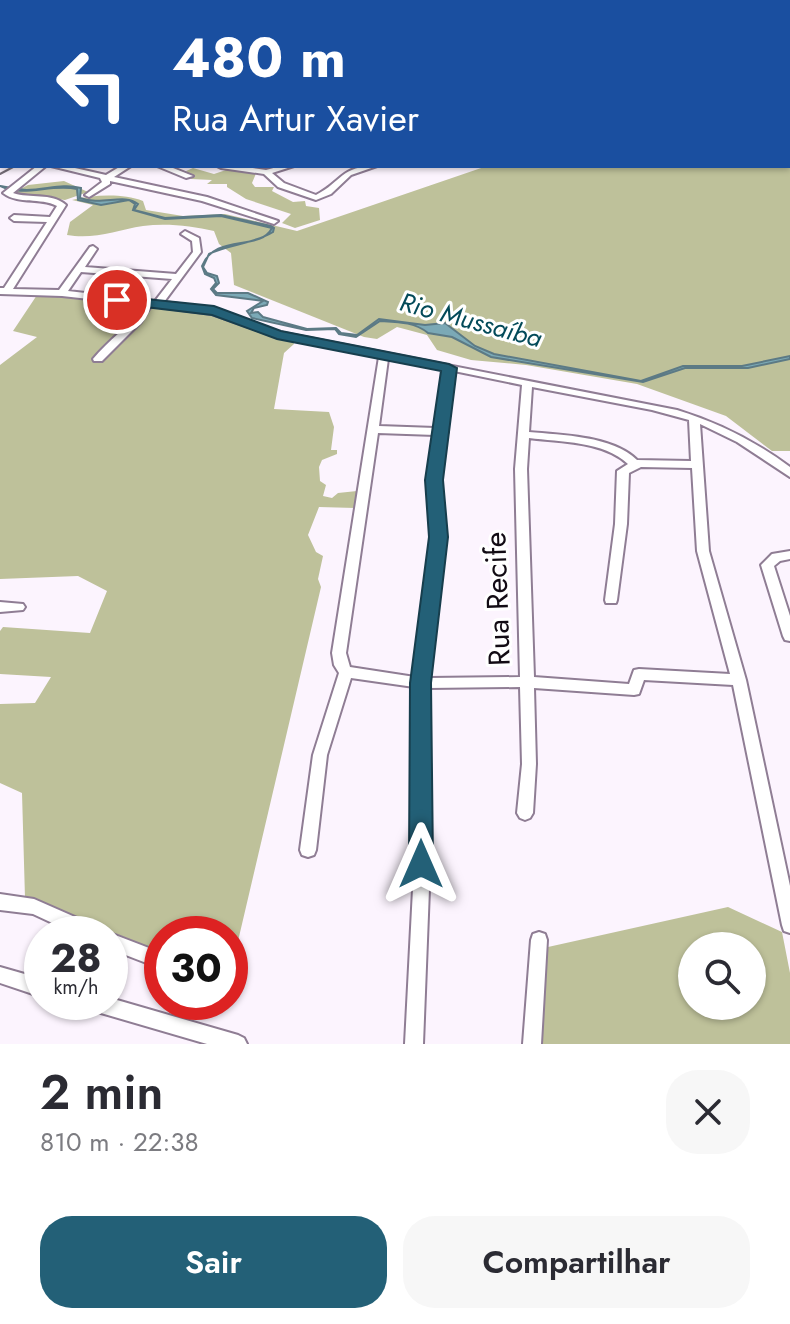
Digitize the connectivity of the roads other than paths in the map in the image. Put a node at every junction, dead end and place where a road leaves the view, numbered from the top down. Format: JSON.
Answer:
{"nodes":[{"id":1,"x":39,"y":168,"type":"edge"},
{"id":2,"x":65,"y":168,"type":"edge"},
{"id":3,"x":124,"y":168,"type":"edge"},
{"id":4,"x":167,"y":168,"type":"edge"},
{"id":5,"x":236,"y":168,"type":"edge"},
{"id":6,"x":282,"y":168,"type":"edge"},
{"id":7,"x":366,"y":168,"type":"edge"},
{"id":8,"x":266,"y":172,"type":"junction"},
{"id":9,"x":189,"y":176,"type":"dead end"},
{"id":10,"x":108,"y":177,"type":"junction"},
{"id":11,"x":89,"y":195,"type":"dead end"},
{"id":12,"x":14,"y":218,"type":"dead end"},
{"id":13,"x":53,"y":220,"type":"junction"},
{"id":14,"x":274,"y":221,"type":"dead end"},
{"id":15,"x":185,"y":234,"type":"dead end"},
{"id":16,"x":93,"y":249,"type":"dead end"},
{"id":17,"x":79,"y":269,"type":"junction"},
{"id":18,"x":177,"y":277,"type":"junction"},
{"id":19,"x":3,"y":291,"type":"edge"},
{"id":20,"x":62,"y":293,"type":"junction"},
{"id":21,"x":153,"y":304,"type":"junction"},
{"id":22,"x":384,"y":354,"type":"junction"},
{"id":23,"x":98,"y":359,"type":"dead end"},
{"id":24,"x":449,"y":368,"type":"junction"},
{"id":25,"x":527,"y":383,"type":"junction"},
{"id":26,"x":694,"y":418,"type":"junction"},
{"id":27,"x":373,"y":429,"type":"junction"},
{"id":28,"x":443,"y":432,"type":"junction"},
{"id":29,"x":522,"y":434,"type":"junction"},
{"id":30,"x":635,"y":464,"type":"junction"},
{"id":31,"x":697,"y":465,"type":"junction"},
{"id":32,"x":790,"y":473,"type":"edge"},
{"id":33,"x":790,"y":555,"type":"edge"},
{"id":34,"x":611,"y":600,"type":"dead end"},
{"id":35,"x":0,"y":607,"type":"edge"},
{"id":36,"x":18,"y":607,"type":"dead end"},
{"id":37,"x":790,"y":636,"type":"edge"},
{"id":38,"x":346,"y":672,"type":"junction"},
{"id":39,"x":739,"y":680,"type":"junction"},
{"id":40,"x":527,"y":682,"type":"junction"},
{"id":41,"x":421,"y":683,"type":"junction"},
{"id":42,"x":525,"y":813,"type":"dead end"},
{"id":43,"x":308,"y":850,"type":"dead end"},
{"id":44,"x":0,"y":902,"type":"edge"},
{"id":45,"x":54,"y":916,"type":"edge"},
{"id":46,"x":790,"y":925,"type":"edge"},
{"id":47,"x":539,"y":940,"type":"dead end"},
{"id":48,"x":0,"y":975,"type":"edge"},
{"id":49,"x":24,"y":982,"type":"edge"},
{"id":50,"x":128,"y":1012,"type":"edge"},
{"id":51,"x":238,"y":1044,"type":"edge"},
{"id":52,"x":414,"y":1044,"type":"edge"},
{"id":53,"x":532,"y":1044,"type":"edge"}],
"edges":[{"from":1,"to":13,"type":"street"},
{"from":2,"to":10,"type":"street"},
{"from":3,"to":10,"type":"street"},
{"from":4,"to":9,"type":"street"},
{"from":5,"to":8,"type":"street"},
{"from":6,"to":8,"type":"street"},
{"from":7,"to":8,"type":"street"},
{"from":10,"to":11,"type":"street"},
{"from":10,"to":14,"type":"street"},
{"from":12,"to":13,"type":"street"},
{"from":13,"to":19,"type":"street"},
{"from":15,"to":18,"type":"street"},
{"from":16,"to":17,"type":"street"},
{"from":17,"to":18,"type":"street"},
{"from":17,"to":20,"type":"street"},
{"from":18,"to":21,"type":"street"},
{"from":19,"to":20,"type":"street"},
{"from":20,"to":21,"type":"street"},
{"from":21,"to":22,"type":"street"},
{"from":21,"to":23,"type":"street"},
{"from":22,"to":24,"type":"street"},
{"from":22,"to":27,"type":"street"},
{"from":24,"to":25,"type":"street"},
{"from":24,"to":28,"type":"street"},
{"from":25,"to":26,"type":"street"},
{"from":25,"to":29,"type":"street","name":"Rua Recife"},
{"from":26,"to":31,"type":"street"},
{"from":26,"to":32,"type":"street"},
{"from":27,"to":28,"type":"street"},
{"from":27,"to":38,"type":"street"},
{"from":28,"to":41,"type":"street"},
{"from":29,"to":30,"type":"street"},
{"from":29,"to":40,"type":"street","name":"Rua Recife"},
{"from":30,"to":31,"type":"street"},
{"from":30,"to":34,"type":"street"},
{"from":31,"to":39,"type":"street"},
{"from":33,"to":37,"type":"street"},
{"from":35,"to":36,"type":"street"},
{"from":38,"to":41,"type":"street"},
{"from":38,"to":43,"type":"street"},
{"from":39,"to":40,"type":"street"},
{"from":39,"to":46,"type":"street"},
{"from":40,"to":41,"type":"street"},
{"from":40,"to":42,"type":"street","name":"Rua Recife"},
{"from":41,"to":52,"type":"street"},
{"from":44,"to":45,"type":"street"},
{"from":47,"to":53,"type":"street"},
{"from":48,"to":49,"type":"street"},
{"from":50,"to":51,"type":"street"}]}
